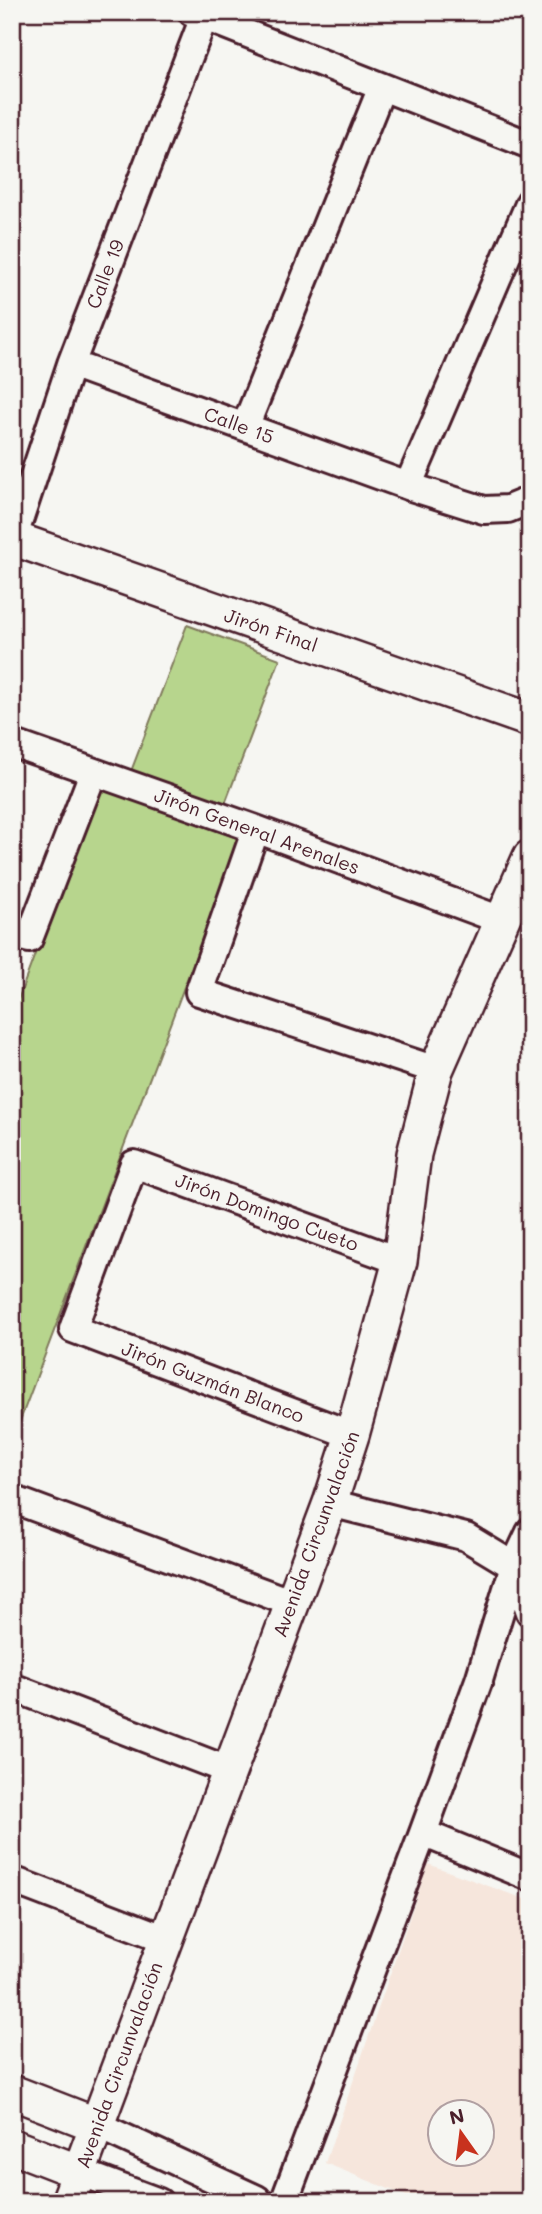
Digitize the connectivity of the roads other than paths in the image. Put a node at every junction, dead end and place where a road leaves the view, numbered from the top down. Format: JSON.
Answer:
{"nodes":[{"id":1,"x":201,"y":14,"type":"edge"},
{"id":2,"x":382,"y":87,"type":"junction"},
{"id":3,"x":530,"y":145,"type":"edge"},
{"id":4,"x":530,"y":202,"type":"edge"},
{"id":5,"x":71,"y":364,"type":"junction"},
{"id":6,"x":245,"y":427,"type":"junction"},
{"id":7,"x":408,"y":486,"type":"junction"},
{"id":8,"x":530,"y":500,"type":"edge"},
{"id":9,"x":13,"y":539,"type":"edge"},
{"id":10,"x":530,"y":698,"type":"edge"},
{"id":11,"x":490,"y":706,"type":"junction"},
{"id":12,"x":530,"y":720,"type":"edge"},
{"id":13,"x":12,"y":743,"type":"edge"},
{"id":14,"x":93,"y":773,"type":"junction"},
{"id":15,"x":256,"y":829,"type":"junction"},
{"id":16,"x":530,"y":857,"type":"edge"},
{"id":17,"x":501,"y":920,"type":"junction"},
{"id":18,"x":21,"y":936,"type":"edge"},
{"id":19,"x":436,"y":1070,"type":"junction"},
{"id":20,"x":400,"y":1261,"type":"junction"},
{"id":21,"x":73,"y":1329,"type":"joint"},
{"id":22,"x":352,"y":1435,"type":"junction"},
{"id":23,"x":12,"y":1499,"type":"edge"},
{"id":24,"x":330,"y":1503,"type":"junction"},
{"id":25,"x":530,"y":1532,"type":"edge"},
{"id":26,"x":514,"y":1566,"type":"junction"},
{"id":27,"x":292,"y":1603,"type":"junction"},
{"id":28,"x":530,"y":1612,"type":"edge"},
{"id":29,"x":12,"y":1687,"type":"edge"},
{"id":30,"x":230,"y":1771,"type":"junction"},
{"id":31,"x":423,"y":1833,"type":"junction"},
{"id":32,"x":530,"y":1877,"type":"edge"},
{"id":33,"x":12,"y":1880,"type":"edge"},
{"id":34,"x":166,"y":1939,"type":"junction"},
{"id":35,"x":12,"y":2092,"type":"edge"},
{"id":36,"x":97,"y":2125,"type":"junction"},
{"id":37,"x":12,"y":2146,"type":"edge"},
{"id":38,"x":73,"y":2187,"type":"edge"},
{"id":39,"x":159,"y":2202,"type":"edge"},
{"id":40,"x":259,"y":2202,"type":"edge"},
{"id":41,"x":284,"y":2202,"type":"edge"}],
"edges":[{"from":1,"to":2,"type":"street"},
{"from":1,"to":5,"type":"street","name":"Calle 19"},
{"from":2,"to":3,"type":"street"},
{"from":2,"to":6,"type":"street"},
{"from":4,"to":7,"type":"street"},
{"from":5,"to":6,"type":"street","name":"Calle 15"},
{"from":5,"to":9,"type":"street","name":"Calle 19"},
{"from":6,"to":7,"type":"street","name":"Calle 15"},
{"from":7,"to":8,"type":"street","name":"Calle 15"},
{"from":9,"to":11,"type":"street","name":"Jirón Final"},
{"from":10,"to":11,"type":"street"},
{"from":11,"to":12,"type":"street","name":"Jirón Final"},
{"from":13,"to":14,"type":"street","name":"Jirón General Arenales"},
{"from":14,"to":15,"type":"street","name":"Jirón General Arenales"},
{"from":14,"to":18,"type":"street"},
{"from":15,"to":17,"type":"street","name":"Jirón General Arenales"},
{"from":15,"to":19,"type":"street"},
{"from":16,"to":17,"type":"street","name":"Avenida Circunvalación"},
{"from":17,"to":19,"type":"street","name":"Avenida Circunvalación"},
{"from":19,"to":20,"type":"street","name":"Avenida Circunvalación"},
{"from":20,"to":21,"type":"street","name":"Jirón Domingo Cueto"},
{"from":20,"to":22,"type":"street","name":"Avenida Circunvalación"},
{"from":21,"to":22,"type":"street","name":"Jirón Guzmán Blanco"},
{"from":22,"to":24,"type":"street","name":"Avenida Circunvalación"},
{"from":23,"to":27,"type":"street"},
{"from":24,"to":26,"type":"street"},
{"from":24,"to":27,"type":"street","name":"Avenida Circunvalación"},
{"from":25,"to":26,"type":"street"},
{"from":26,"to":28,"type":"street"},
{"from":26,"to":31,"type":"street"},
{"from":27,"to":30,"type":"street","name":"Avenida Circunvalación"},
{"from":29,"to":30,"type":"street"},
{"from":30,"to":34,"type":"street","name":"Avenida Circunvalación"},
{"from":31,"to":32,"type":"street"},
{"from":31,"to":41,"type":"street"},
{"from":33,"to":34,"type":"street"},
{"from":34,"to":36,"type":"street","name":"Avenida Circunvalación"},
{"from":35,"to":36,"type":"street"},
{"from":36,"to":38,"type":"street","name":"Avenida Circunvalación"},
{"from":36,"to":40,"type":"street"},
{"from":37,"to":38,"type":"street"},
{"from":38,"to":39,"type":"street"}]}
